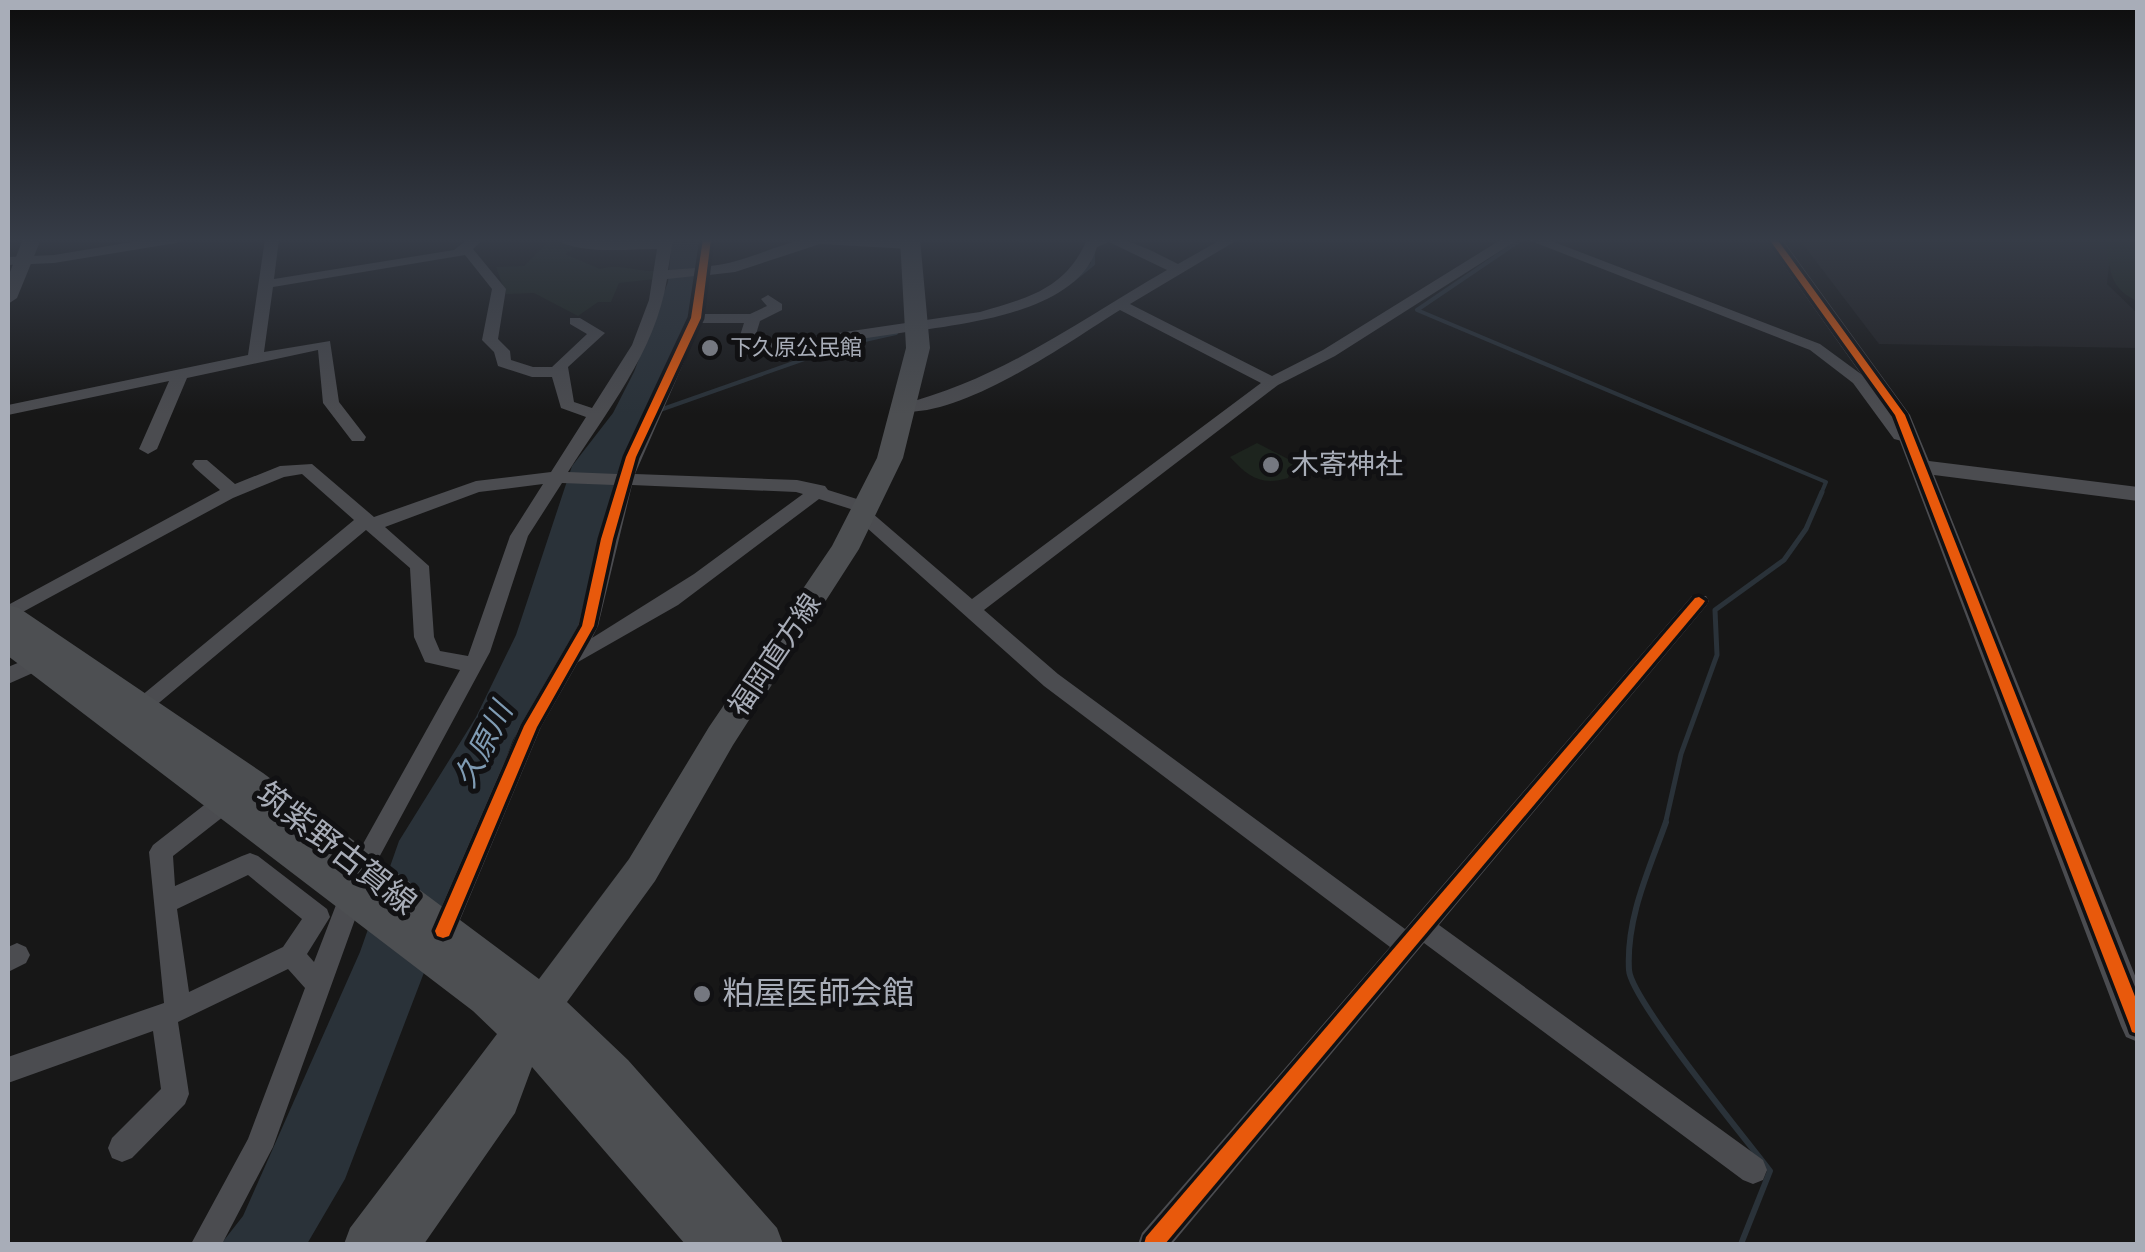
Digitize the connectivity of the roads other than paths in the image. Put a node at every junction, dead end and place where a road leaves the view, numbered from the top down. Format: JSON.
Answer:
{"nodes":[{"id":1,"x":265,"y":297,"type":"edge"},
{"id":2,"x":499,"y":297,"type":"edge"},
{"id":3,"x":654,"y":297,"type":"edge"},
{"id":4,"x":699,"y":297,"type":"edge"},
{"id":5,"x":915,"y":297,"type":"edge"},
{"id":6,"x":1029,"y":297,"type":"edge"},
{"id":7,"x":1131,"y":297,"type":"edge"},
{"id":8,"x":1418,"y":297,"type":"edge"},
{"id":9,"x":1692,"y":297,"type":"edge"},
{"id":10,"x":1817,"y":297,"type":"edge"},
{"id":11,"x":768,"y":299,"type":"dead end"},
{"id":12,"x":1119,"y":304,"type":"junction"},
{"id":13,"x":696,"y":318,"type":"junction"},
{"id":14,"x":753,"y":319,"type":"junction"},
{"id":15,"x":575,"y":322,"type":"dead end"},
{"id":16,"x":918,"y":323,"type":"junction"},
{"id":17,"x":256,"y":356,"type":"junction"},
{"id":18,"x":182,"y":372,"type":"junction"},
{"id":19,"x":559,"y":372,"type":"junction"},
{"id":20,"x":1272,"y":382,"type":"junction"},
{"id":21,"x":905,"y":408,"type":"junction"},
{"id":22,"x":8,"y":410,"type":"edge"},
{"id":23,"x":598,"y":416,"type":"junction"},
{"id":24,"x":358,"y":436,"type":"dead end"},
{"id":25,"x":1910,"y":438,"type":"junction"},
{"id":26,"x":148,"y":449,"type":"dead end"},
{"id":27,"x":201,"y":464,"type":"dead end"},
{"id":28,"x":1924,"y":467,"type":"junction"},
{"id":29,"x":553,"y":477,"type":"junction"},
{"id":30,"x":625,"y":478,"type":"junction"},
{"id":31,"x":819,"y":490,"type":"junction"},
{"id":32,"x":233,"y":492,"type":"junction"},
{"id":33,"x":2138,"y":494,"type":"edge"},
{"id":34,"x":865,"y":512,"type":"junction"},
{"id":35,"x":368,"y":523,"type":"junction"},
{"id":36,"x":1700,"y":601,"type":"dead end"},
{"id":37,"x":971,"y":610,"type":"junction"},
{"id":38,"x":8,"y":614,"type":"edge"},
{"id":39,"x":8,"y":640,"type":"edge"},
{"id":40,"x":575,"y":655,"type":"junction"},
{"id":41,"x":470,"y":664,"type":"junction"},
{"id":42,"x":22,"y":669,"type":"edge"},
{"id":43,"x":140,"y":706,"type":"junction"},
{"id":44,"x":251,"y":783,"type":"junction"},
{"id":45,"x":223,"y":803,"type":"junction"},
{"id":46,"x":360,"y":888,"type":"junction"},
{"id":47,"x":164,"y":902,"type":"junction"},
{"id":48,"x":435,"y":935,"type":"junction"},
{"id":49,"x":1415,"y":936,"type":"junction"},
{"id":50,"x":292,"y":955,"type":"junction"},
{"id":51,"x":2126,"y":970,"type":"edge"},
{"id":52,"x":320,"y":986,"type":"junction"},
{"id":53,"x":171,"y":1013,"type":"junction"},
{"id":54,"x":534,"y":1018,"type":"junction"},
{"id":55,"x":2138,"y":1026,"type":"edge"},
{"id":56,"x":8,"y":1070,"type":"edge"},
{"id":57,"x":122,"y":1148,"type":"dead end"},
{"id":58,"x":1752,"y":1170,"type":"dead end"},
{"id":59,"x":206,"y":1244,"type":"edge"},
{"id":60,"x":366,"y":1244,"type":"edge"},
{"id":61,"x":398,"y":1244,"type":"edge"},
{"id":62,"x":714,"y":1244,"type":"edge"},
{"id":63,"x":762,"y":1244,"type":"edge"},
{"id":64,"x":1153,"y":1244,"type":"edge"}],
"edges":[{"from":1,"to":17,"type":"street"},
{"from":2,"to":19,"type":"street"},
{"from":3,"to":23,"type":"street"},
{"from":4,"to":13,"type":"street"},
{"from":5,"to":16,"type":"main road","name":"福岡直方線"},
{"from":6,"to":16,"type":"street"},
{"from":7,"to":12,"type":"street"},
{"from":8,"to":20,"type":"street"},
{"from":9,"to":25,"type":"street"},
{"from":10,"to":25,"type":"street"},
{"from":11,"to":14,"type":"street"},
{"from":12,"to":20,"type":"street"},
{"from":12,"to":21,"type":"street"},
{"from":13,"to":14,"type":"street"},
{"from":13,"to":30,"type":"street"},
{"from":14,"to":16,"type":"street"},
{"from":15,"to":19,"type":"street"},
{"from":16,"to":21,"type":"main road","name":"福岡直方線"},
{"from":17,"to":18,"type":"street"},
{"from":17,"to":24,"type":"street"},
{"from":18,"to":22,"type":"street"},
{"from":18,"to":26,"type":"street"},
{"from":19,"to":23,"type":"street"},
{"from":20,"to":37,"type":"street"},
{"from":21,"to":34,"type":"main road","name":"福岡直方線"},
{"from":23,"to":29,"type":"street"},
{"from":25,"to":28,"type":"street"},
{"from":27,"to":32,"type":"street"},
{"from":28,"to":33,"type":"street"},
{"from":28,"to":51,"type":"street"},
{"from":29,"to":30,"type":"street"},
{"from":29,"to":35,"type":"street"},
{"from":29,"to":41,"type":"street"},
{"from":30,"to":31,"type":"street"},
{"from":30,"to":40,"type":"street"},
{"from":31,"to":34,"type":"street"},
{"from":31,"to":40,"type":"street"},
{"from":32,"to":35,"type":"street"},
{"from":32,"to":38,"type":"street"},
{"from":34,"to":37,"type":"street"},
{"from":34,"to":54,"type":"main road","name":"福岡直方線"},
{"from":35,"to":41,"type":"street"},
{"from":35,"to":43,"type":"street"},
{"from":36,"to":49,"type":"street"},
{"from":37,"to":49,"type":"street"},
{"from":38,"to":43,"type":"main road","name":"筑紫野古賀線"},
{"from":39,"to":42,"type":"main road","name":"筑紫野古賀線"},
{"from":40,"to":48,"type":"street"},
{"from":41,"to":46,"type":"street"},
{"from":42,"to":45,"type":"main road","name":"筑紫野古賀線"},
{"from":43,"to":44,"type":"main road","name":"筑紫野古賀線"},
{"from":44,"to":45,"type":"street"},
{"from":44,"to":46,"type":"main road","name":"筑紫野古賀線"},
{"from":45,"to":46,"type":"main road","name":"筑紫野古賀線"},
{"from":45,"to":47,"type":"street"},
{"from":46,"to":48,"type":"main road","name":"筑紫野古賀線"},
{"from":46,"to":52,"type":"street"},
{"from":47,"to":50,"type":"street"},
{"from":47,"to":53,"type":"street"},
{"from":48,"to":54,"type":"main road","name":"筑紫野古賀線"},
{"from":49,"to":58,"type":"street"},
{"from":49,"to":64,"type":"street"},
{"from":50,"to":52,"type":"street"},
{"from":50,"to":53,"type":"street"},
{"from":51,"to":55,"type":"street"},
{"from":52,"to":59,"type":"street"},
{"from":53,"to":56,"type":"street"},
{"from":53,"to":57,"type":"street"},
{"from":54,"to":60,"type":"main road","name":"福岡直方線"},
{"from":54,"to":61,"type":"main road","name":"福岡直方線"},
{"from":54,"to":62,"type":"main road","name":"筑紫野古賀線"},
{"from":54,"to":63,"type":"main road","name":"筑紫野古賀線"}]}
